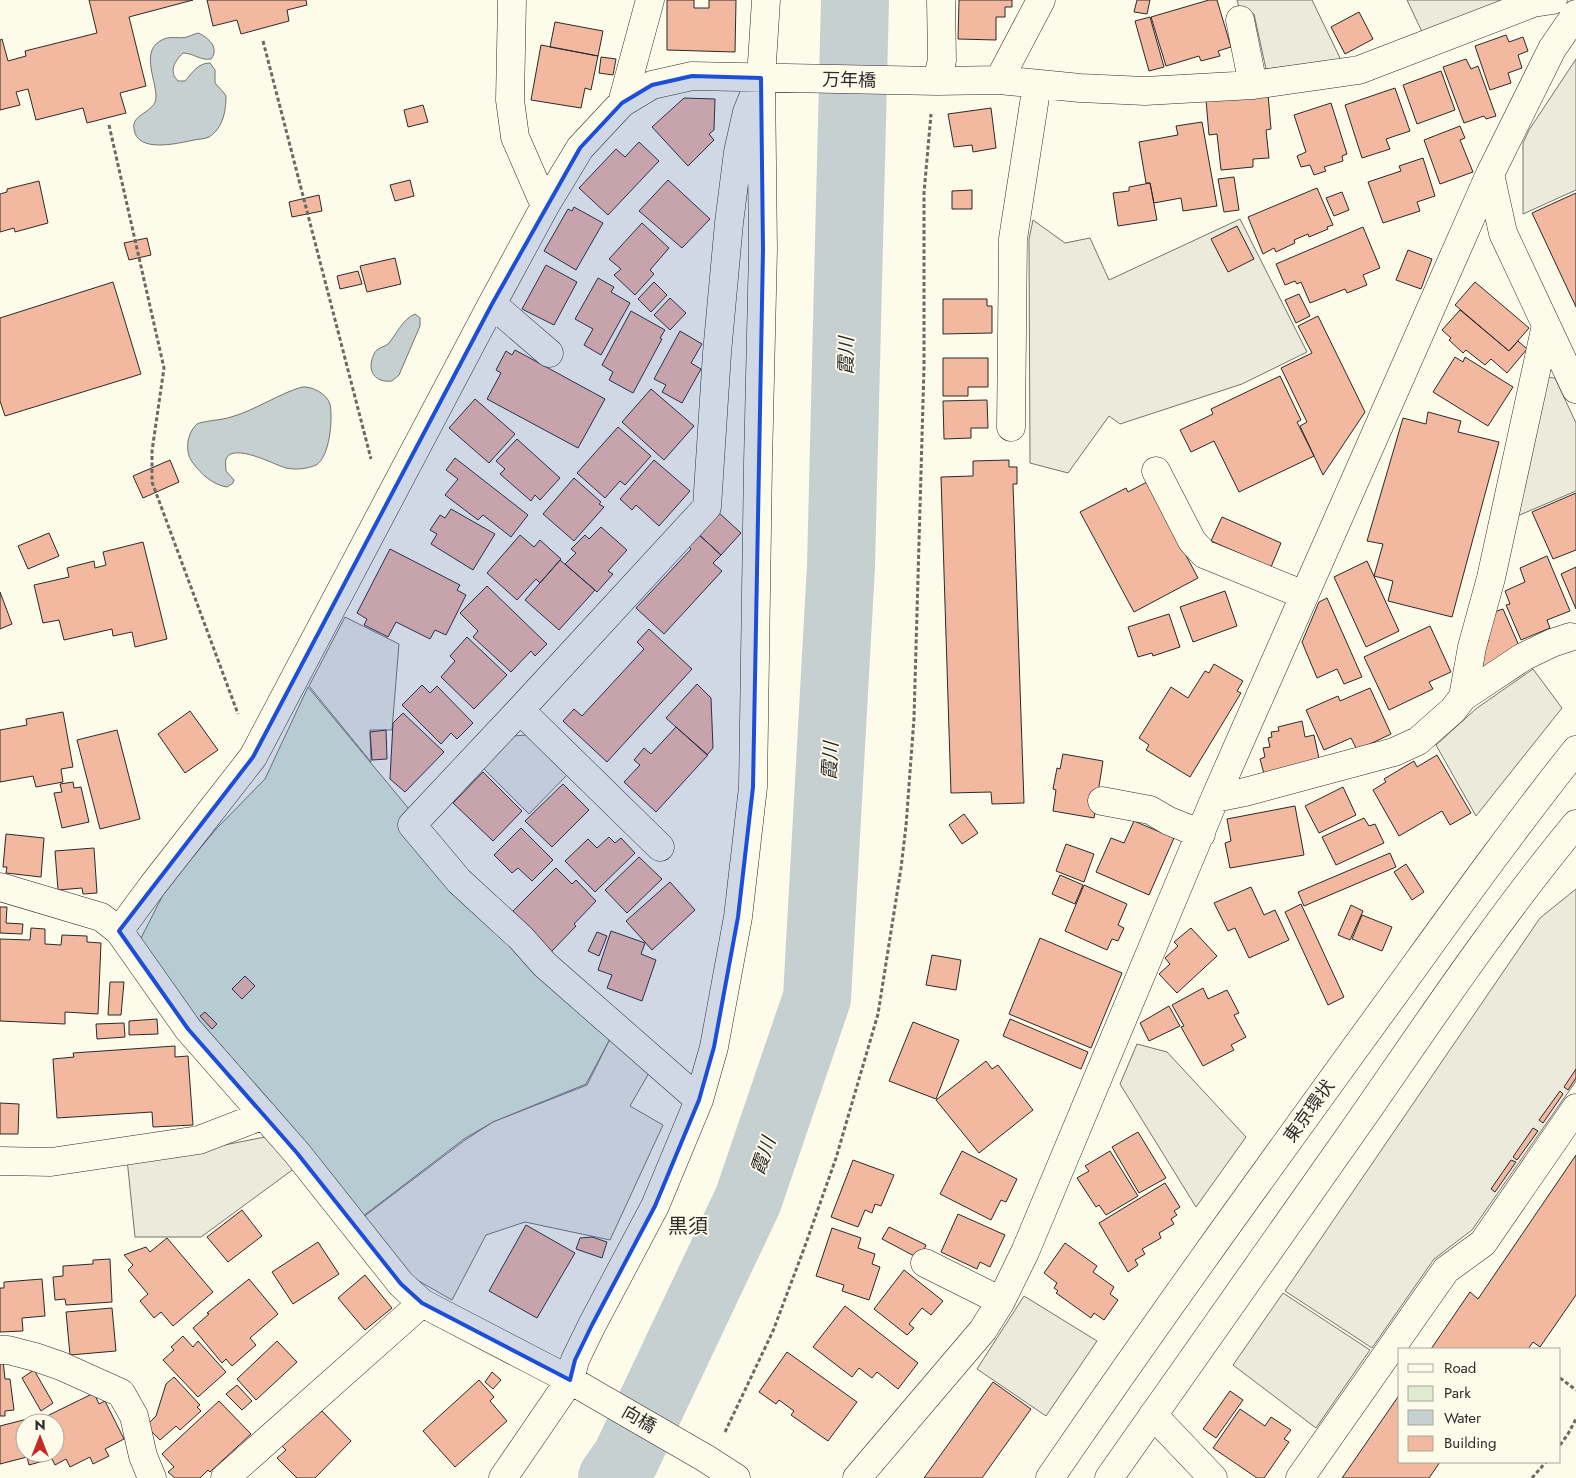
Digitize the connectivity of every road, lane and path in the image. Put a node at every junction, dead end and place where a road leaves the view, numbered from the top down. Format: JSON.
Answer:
{"nodes":[{"id":1,"x":512,"y":0,"type":"edge"},
{"id":2,"x":650,"y":0,"type":"edge"},
{"id":3,"x":766,"y":0,"type":"edge"},
{"id":4,"x":942,"y":0,"type":"edge"},
{"id":5,"x":1042,"y":0,"type":"edge"},
{"id":6,"x":1553,"y":0,"type":"edge"},
{"id":7,"x":1576,"y":14,"type":"edge"},
{"id":8,"x":1240,"y":20,"type":"dead end"},
{"id":9,"x":263,"y":41,"type":"dead end"},
{"id":10,"x":761,"y":78,"type":"junction"},
{"id":11,"x":999,"y":80,"type":"junction"},
{"id":12,"x":937,"y":81,"type":"junction"},
{"id":13,"x":1037,"y":84,"type":"junction"},
{"id":14,"x":1253,"y":84,"type":"junction"},
{"id":15,"x":622,"y":103,"type":"junction"},
{"id":16,"x":109,"y":125,"type":"dead end"},
{"id":17,"x":1490,"y":174,"type":"junction"},
{"id":18,"x":545,"y":206,"type":"junction"},
{"id":19,"x":492,"y":304,"type":"junction"},
{"id":20,"x":1546,"y":325,"type":"junction"},
{"id":21,"x":550,"y":353,"type":"dead end"},
{"id":22,"x":1576,"y":389,"type":"edge"},
{"id":23,"x":1011,"y":427,"type":"dead end"},
{"id":24,"x":1156,"y":472,"type":"dead end"},
{"id":25,"x":383,"y":508,"type":"junction"},
{"id":26,"x":1304,"y":595,"type":"junction"},
{"id":27,"x":1570,"y":637,"type":"dead end"},
{"id":28,"x":1463,"y":697,"type":"junction"},
{"id":29,"x":520,"y":710,"type":"junction"},
{"id":30,"x":1576,"y":750,"type":"edge"},
{"id":31,"x":253,"y":757,"type":"junction"},
{"id":32,"x":1215,"y":798,"type":"junction"},
{"id":33,"x":1102,"y":801,"type":"dead end"},
{"id":34,"x":1576,"y":824,"type":"edge"},
{"id":35,"x":1200,"y":834,"type":"junction"},
{"id":36,"x":660,"y":847,"type":"dead end"},
{"id":37,"x":0,"y":887,"type":"edge"},
{"id":38,"x":119,"y":931,"type":"junction"},
{"id":39,"x":699,"y":1100,"type":"junction"},
{"id":40,"x":1576,"y":1108,"type":"edge"},
{"id":41,"x":264,"y":1115,"type":"junction"},
{"id":42,"x":0,"y":1161,"type":"edge"},
{"id":43,"x":925,"y":1263,"type":"dead end"},
{"id":44,"x":1001,"y":1301,"type":"junction"},
{"id":45,"x":422,"y":1303,"type":"junction"},
{"id":46,"x":0,"y":1350,"type":"edge"},
{"id":47,"x":1561,"y":1379,"type":"edge"},
{"id":48,"x":577,"y":1383,"type":"junction"},
{"id":49,"x":1576,"y":1390,"type":"edge"},
{"id":50,"x":1153,"y":1415,"type":"junction"},
{"id":51,"x":1576,"y":1420,"type":"edge"},
{"id":52,"x":722,"y":1437,"type":"dead end"},
{"id":53,"x":1561,"y":1444,"type":"edge"},
{"id":54,"x":1545,"y":1463,"type":"edge"},
{"id":55,"x":152,"y":1478,"type":"edge"},
{"id":56,"x":225,"y":1478,"type":"edge"},
{"id":57,"x":504,"y":1478,"type":"edge"},
{"id":58,"x":735,"y":1478,"type":"edge"},
{"id":59,"x":857,"y":1478,"type":"edge"},
{"id":60,"x":1050,"y":1478,"type":"edge"},
{"id":61,"x":1109,"y":1478,"type":"edge"},
{"id":62,"x":1213,"y":1478,"type":"edge"},
{"id":63,"x":1300,"y":1478,"type":"edge"},
{"id":64,"x":1532,"y":1478,"type":"edge"}],
"edges":[{"from":1,"to":18,"type":"main road"},
{"from":2,"to":15,"type":"main road"},
{"from":3,"to":10,"type":"main road"},
{"from":4,"to":12,"type":"main road"},
{"from":5,"to":11,"type":"main road"},
{"from":6,"to":14,"type":"main road","name":"万年橋"},
{"from":7,"to":17,"type":"main road"},
{"from":8,"to":14,"type":"main road"},
{"from":9,"to":25,"type":"path"},
{"from":10,"to":12,"type":"main road","name":"万年橋"},
{"from":10,"to":15,"type":"main road","name":"万年橋"},
{"from":10,"to":29,"type":"main road"},
{"from":10,"to":39,"type":"main road"},
{"from":11,"to":12,"type":"main road","name":"万年橋"},
{"from":11,"to":13,"type":"main road","name":"万年橋"},
{"from":12,"to":52,"type":"path"},
{"from":13,"to":14,"type":"main road","name":"万年橋"},
{"from":13,"to":23,"type":"main road"},
{"from":15,"to":18,"type":"main road"},
{"from":16,"to":31,"type":"path"},
{"from":17,"to":20,"type":"main road"},
{"from":17,"to":26,"type":"main road"},
{"from":18,"to":19,"type":"main road"},
{"from":19,"to":21,"type":"main road"},
{"from":19,"to":25,"type":"main road"},
{"from":20,"to":22,"type":"main road"},
{"from":20,"to":28,"type":"main road"},
{"from":24,"to":26,"type":"main road"},
{"from":25,"to":31,"type":"main road"},
{"from":26,"to":32,"type":"main road"},
{"from":27,"to":28,"type":"main road"},
{"from":28,"to":32,"type":"main road"},
{"from":29,"to":36,"type":"main road"},
{"from":29,"to":39,"type":"main road"},
{"from":30,"to":60,"type":"main road","name":"東京環状"},
{"from":31,"to":38,"type":"main road"},
{"from":32,"to":35,"type":"main road"},
{"from":33,"to":35,"type":"main road"},
{"from":34,"to":50,"type":"main road"},
{"from":35,"to":44,"type":"main road"},
{"from":37,"to":38,"type":"main road"},
{"from":38,"to":41,"type":"main road","name":"向橋"},
{"from":39,"to":48,"type":"main road"},
{"from":40,"to":63,"type":"main road"},
{"from":41,"to":42,"type":"main road"},
{"from":41,"to":45,"type":"main road","name":"向橋"},
{"from":43,"to":44,"type":"main road"},
{"from":44,"to":59,"type":"main road"},
{"from":45,"to":48,"type":"main road","name":"向橋"},
{"from":45,"to":56,"type":"main road"},
{"from":46,"to":55,"type":"main road"},
{"from":47,"to":49,"type":"path"},
{"from":48,"to":57,"type":"main road"},
{"from":48,"to":58,"type":"main road","name":"向橋"},
{"from":50,"to":61,"type":"main road"},
{"from":50,"to":62,"type":"main road"},
{"from":51,"to":53,"type":"path"},
{"from":54,"to":64,"type":"path"}]}
